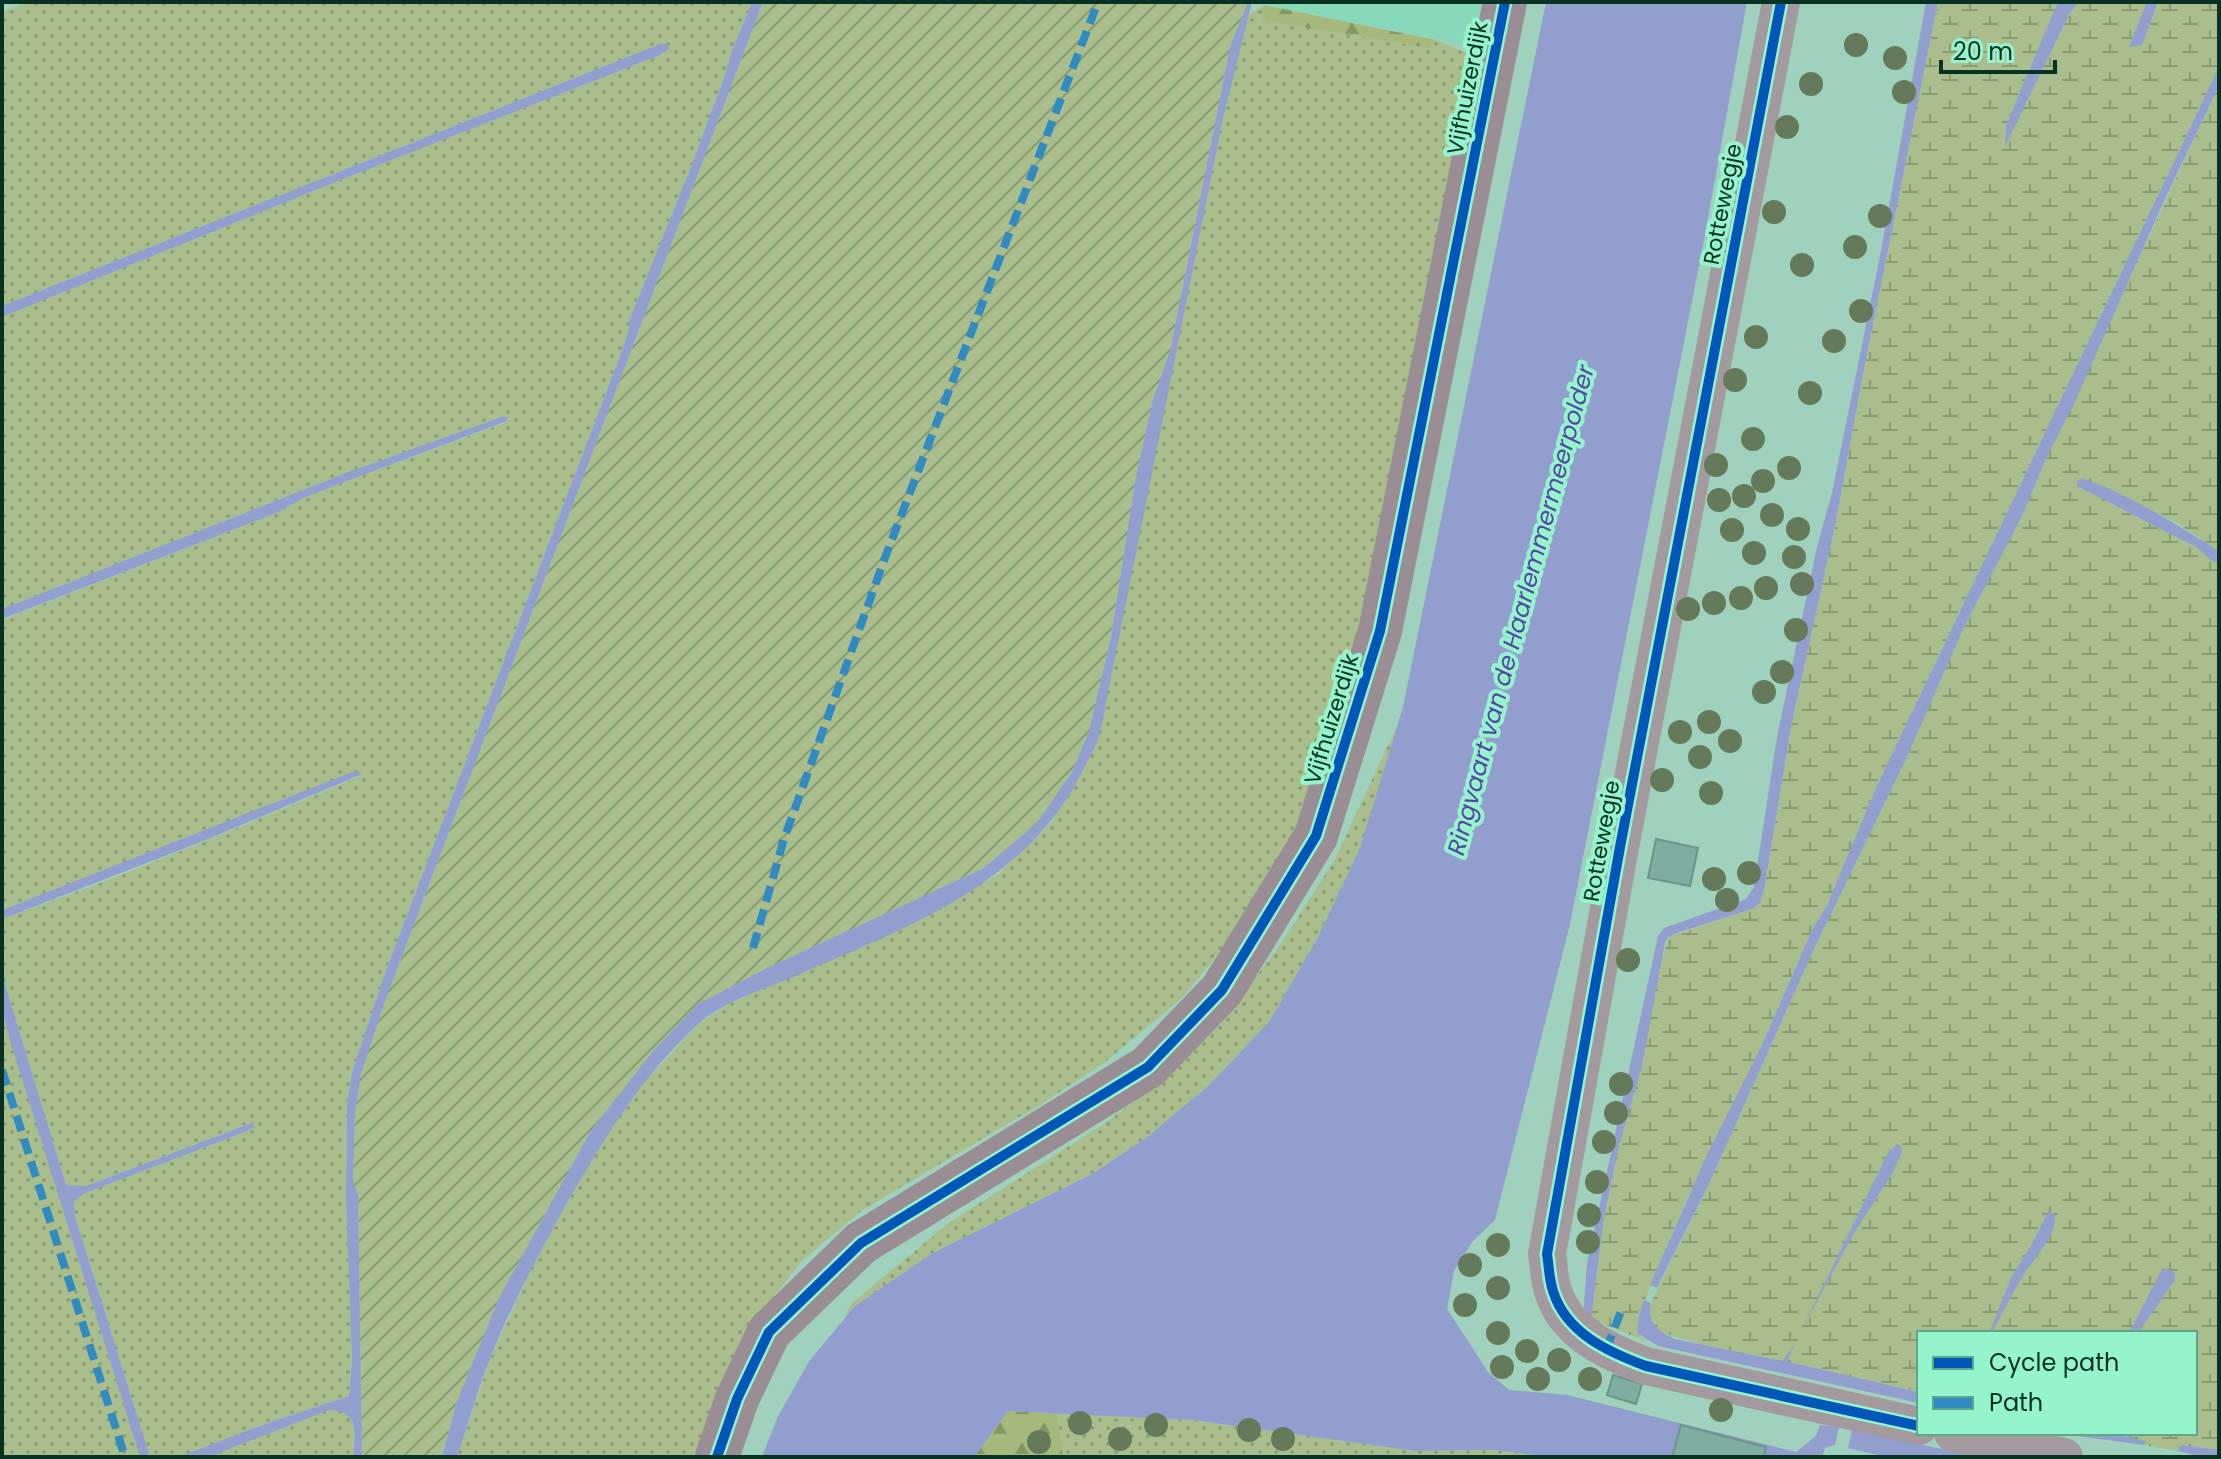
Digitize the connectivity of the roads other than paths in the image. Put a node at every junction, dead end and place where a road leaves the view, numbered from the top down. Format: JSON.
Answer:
{"nodes":[{"id":1,"x":1505,"y":2,"type":"edge"},
{"id":2,"x":1781,"y":2,"type":"edge"},
{"id":3,"x":1917,"y":1426,"type":"edge"},
{"id":4,"x":1962,"y":1435,"type":"edge"},
{"id":5,"x":717,"y":1457,"type":"edge"},
{"id":6,"x":2064,"y":1457,"type":"edge"}],
"edges":[{"from":1,"to":5,"type":"street","name":"Vijfhuizerdijk"},
{"from":2,"to":3,"type":"street","name":"Rottewegje"},
{"from":4,"to":6,"type":"street"}]}
